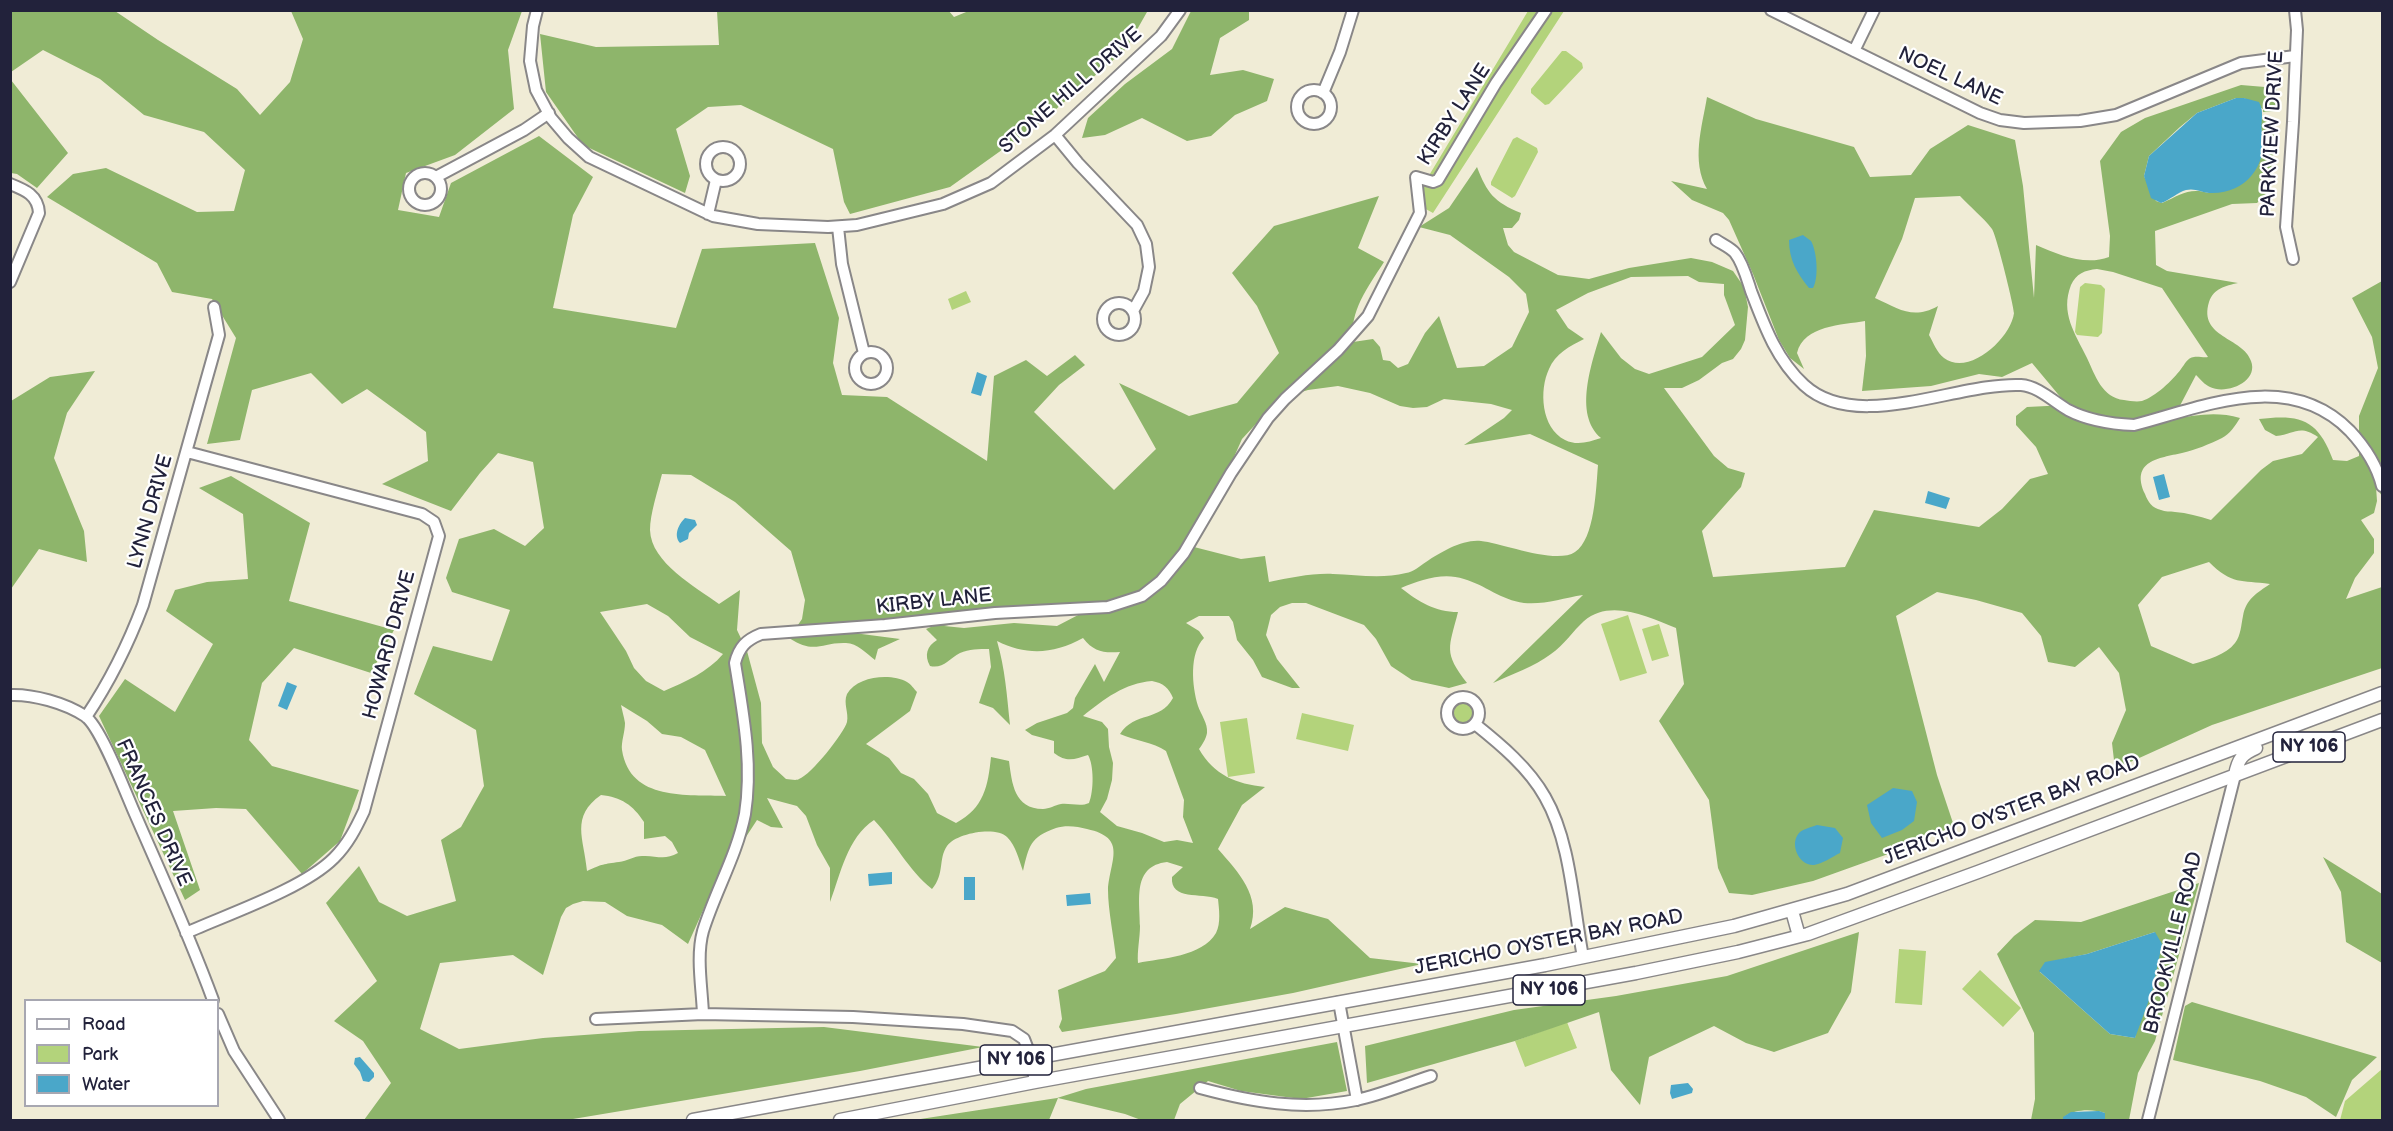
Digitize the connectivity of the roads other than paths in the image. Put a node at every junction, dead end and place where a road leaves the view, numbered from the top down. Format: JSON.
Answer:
{"nodes":[{"id":1,"x":537,"y":10,"type":"edge"},
{"id":2,"x":1353,"y":10,"type":"edge"},
{"id":3,"x":1546,"y":10,"type":"edge"},
{"id":4,"x":1771,"y":10,"type":"edge"},
{"id":5,"x":1874,"y":10,"type":"edge"},
{"id":6,"x":2295,"y":10,"type":"edge"},
{"id":7,"x":1175,"y":13,"type":"edge"},
{"id":8,"x":1854,"y":51,"type":"junction"},
{"id":9,"x":2295,"y":56,"type":"junction"},
{"id":10,"x":1323,"y":93,"type":"dead end"},
{"id":11,"x":549,"y":113,"type":"junction"},
{"id":12,"x":1055,"y":135,"type":"junction"},
{"id":13,"x":436,"y":177,"type":"dead end"},
{"id":14,"x":716,"y":180,"type":"dead end"},
{"id":15,"x":10,"y":184,"type":"edge"},
{"id":16,"x":708,"y":214,"type":"junction"},
{"id":17,"x":838,"y":227,"type":"junction"},
{"id":18,"x":1716,"y":240,"type":"dead end"},
{"id":19,"x":2293,"y":259,"type":"dead end"},
{"id":20,"x":10,"y":282,"type":"edge"},
{"id":21,"x":214,"y":307,"type":"dead end"},
{"id":22,"x":1133,"y":311,"type":"dead end"},
{"id":23,"x":864,"y":353,"type":"dead end"},
{"id":24,"x":188,"y":452,"type":"junction"},
{"id":25,"x":2382,"y":486,"type":"edge"},
{"id":26,"x":2382,"y":693,"type":"edge"},
{"id":27,"x":10,"y":695,"type":"edge"},
{"id":28,"x":86,"y":717,"type":"junction"},
{"id":29,"x":2321,"y":717,"type":"junction"},
{"id":30,"x":2382,"y":720,"type":"edge"},
{"id":31,"x":1475,"y":724,"type":"dead end"},
{"id":32,"x":2235,"y":775,"type":"junction"},
{"id":33,"x":1792,"y":911,"type":"junction"},
{"id":34,"x":186,"y":933,"type":"junction"},
{"id":35,"x":1799,"y":936,"type":"junction"},
{"id":36,"x":1583,"y":957,"type":"junction"},
{"id":37,"x":213,"y":999,"type":"edge"},
{"id":38,"x":1339,"y":1002,"type":"junction"},
{"id":39,"x":703,"y":1014,"type":"junction"},
{"id":40,"x":219,"y":1017,"type":"edge"},
{"id":41,"x":596,"y":1019,"type":"dead end"},
{"id":42,"x":1344,"y":1026,"type":"junction"},
{"id":43,"x":1031,"y":1057,"type":"junction"},
{"id":44,"x":1431,"y":1076,"type":"dead end"},
{"id":45,"x":1035,"y":1082,"type":"junction"},
{"id":46,"x":1200,"y":1088,"type":"dead end"},
{"id":47,"x":1357,"y":1100,"type":"junction"},
{"id":48,"x":721,"y":1118,"type":"edge"},
{"id":49,"x":279,"y":1120,"type":"edge"},
{"id":50,"x":693,"y":1120,"type":"edge"},
{"id":51,"x":840,"y":1120,"type":"edge"},
{"id":52,"x":2148,"y":1120,"type":"edge"}],
"edges":[{"from":1,"to":11,"type":"street","name":"STONE HILL DRIVE"},
{"from":2,"to":10,"type":"street"},
{"from":3,"to":39,"type":"street","name":"KIRBY LANE"},
{"from":4,"to":8,"type":"street","name":"NOEL LANE"},
{"from":5,"to":8,"type":"street"},
{"from":6,"to":9,"type":"street","name":"PARKVIEW DRIVE"},
{"from":7,"to":12,"type":"street","name":"STONE HILL DRIVE"},
{"from":8,"to":9,"type":"street","name":"NOEL LANE"},
{"from":9,"to":19,"type":"street","name":"PARKVIEW DRIVE"},
{"from":11,"to":13,"type":"street"},
{"from":11,"to":16,"type":"street","name":"STONE HILL DRIVE"},
{"from":12,"to":17,"type":"street","name":"STONE HILL DRIVE"},
{"from":12,"to":22,"type":"street"},
{"from":14,"to":16,"type":"street"},
{"from":15,"to":20,"type":"street"},
{"from":16,"to":17,"type":"street","name":"STONE HILL DRIVE"},
{"from":17,"to":23,"type":"street"},
{"from":18,"to":25,"type":"street"},
{"from":21,"to":24,"type":"street","name":"LYNN DRIVE"},
{"from":24,"to":28,"type":"street","name":"LYNN DRIVE"},
{"from":24,"to":34,"type":"street","name":"HOWARD DRIVE"},
{"from":26,"to":29,"type":"main road","name":"JERICHO OYSTER BAY ROAD","number":"NY 106"},
{"from":27,"to":28,"type":"street"},
{"from":28,"to":34,"type":"street","name":"FRANCES DRIVE"},
{"from":29,"to":32,"type":"main road"},
{"from":29,"to":33,"type":"main road","name":"JERICHO OYSTER BAY ROAD","number":"NY 106"},
{"from":30,"to":32,"type":"main road","number":"NY 106"},
{"from":31,"to":36,"type":"street"},
{"from":32,"to":35,"type":"main road","number":"NY 106"},
{"from":32,"to":52,"type":"street","name":"BROOKVILLE ROAD"},
{"from":33,"to":35,"type":"main road"},
{"from":33,"to":36,"type":"main road","name":"JERICHO OYSTER BAY ROAD","number":"NY 106"},
{"from":34,"to":37,"type":"street","name":"FRANCES DRIVE"},
{"from":35,"to":42,"type":"main road","number":"NY 106"},
{"from":36,"to":38,"type":"main road","name":"JERICHO OYSTER BAY ROAD","number":"NY 106"},
{"from":38,"to":42,"type":"street"},
{"from":38,"to":43,"type":"main road","name":"JERICHO OYSTER BAY ROAD","number":"NY 106"},
{"from":39,"to":41,"type":"street"},
{"from":39,"to":43,"type":"street"},
{"from":40,"to":49,"type":"street"},
{"from":42,"to":45,"type":"main road","number":"NY 106"},
{"from":42,"to":47,"type":"street"},
{"from":43,"to":45,"type":"street"},
{"from":43,"to":48,"type":"main road","name":"JERICHO OYSTER BAY ROAD","number":"NY 106"},
{"from":44,"to":47,"type":"street"},
{"from":45,"to":51,"type":"main road","number":"NY 106"},
{"from":46,"to":47,"type":"street"},
{"from":48,"to":50,"type":"main road","name":"JERICHO OYSTER BAY ROAD","number":"NY 106"}]}
